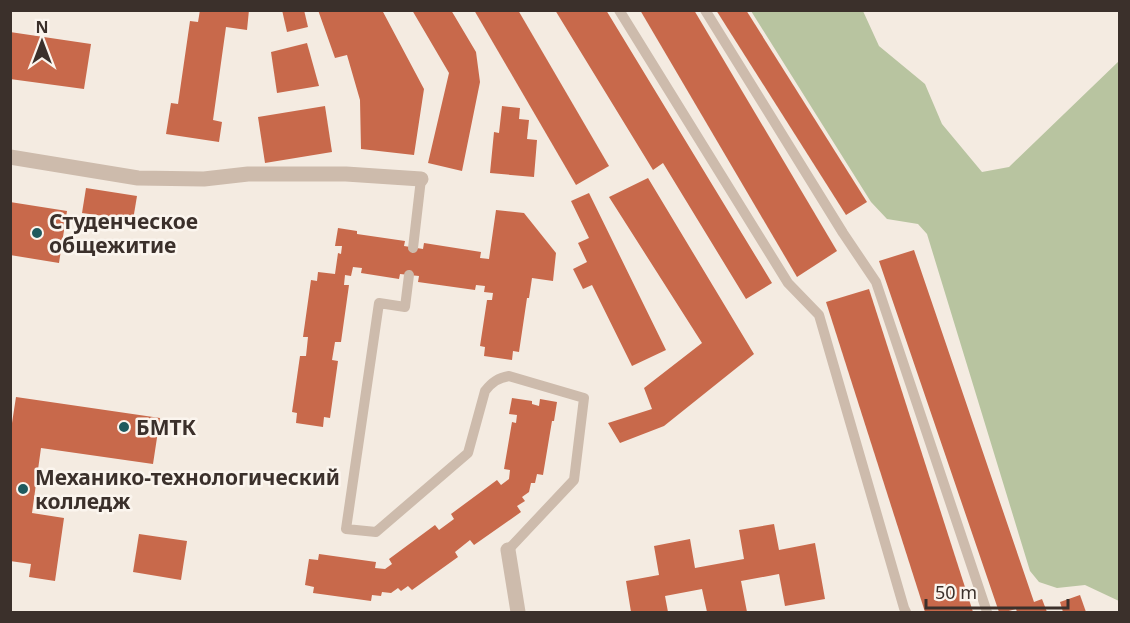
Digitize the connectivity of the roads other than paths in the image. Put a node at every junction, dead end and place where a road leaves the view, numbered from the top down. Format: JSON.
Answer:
{"nodes":[{"id":1,"x":619,"y":10,"type":"edge"},
{"id":2,"x":705,"y":10,"type":"edge"},
{"id":3,"x":10,"y":157,"type":"edge"},
{"id":4,"x":421,"y":179,"type":"joint"},
{"id":5,"x":413,"y":248,"type":"dead end"},
{"id":6,"x":410,"y":275,"type":"dead end"},
{"id":7,"x":508,"y":550,"type":"joint"},
{"id":8,"x":518,"y":612,"type":"edge"},
{"id":9,"x":906,"y":612,"type":"edge"},
{"id":10,"x":987,"y":612,"type":"edge"}],
"edges":[{"from":1,"to":9,"type":"lane"},
{"from":2,"to":10,"type":"lane"},
{"from":3,"to":4,"type":"street"},
{"from":4,"to":5,"type":"lane"},
{"from":6,"to":7,"type":"lane"},
{"from":7,"to":8,"type":"street"}]}
